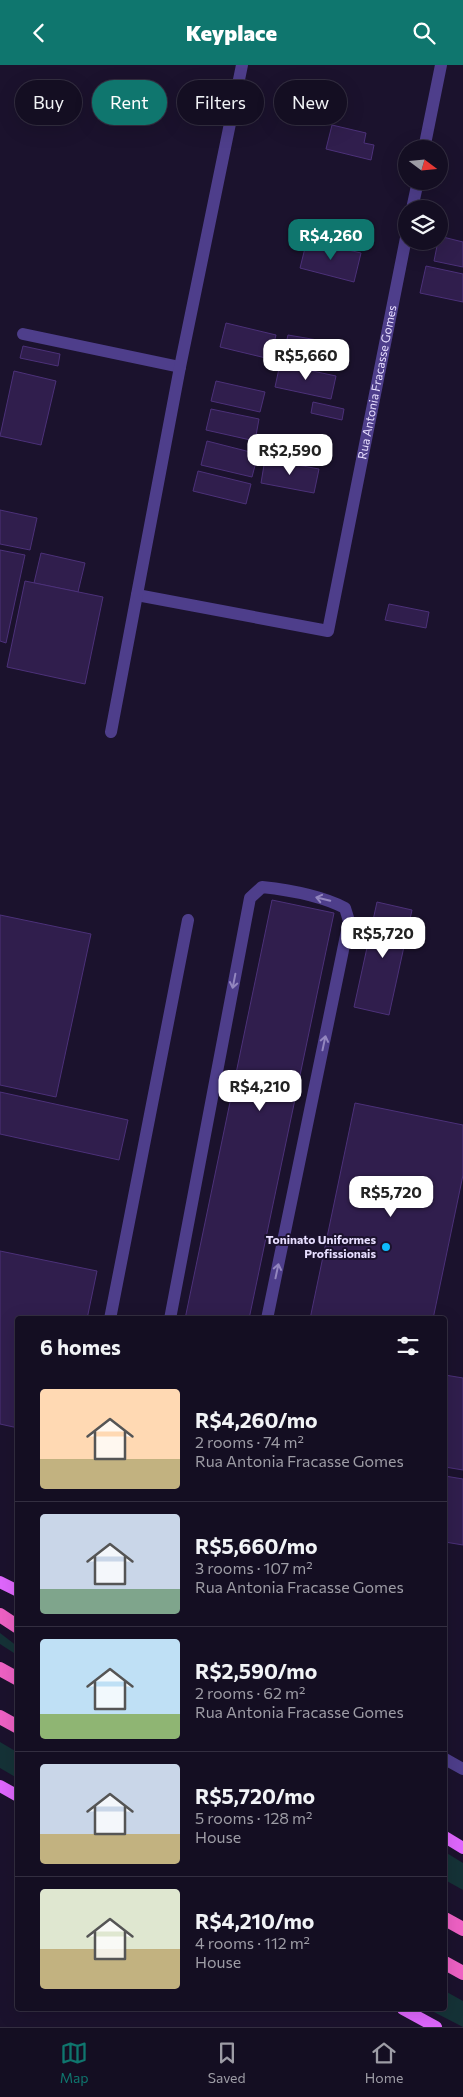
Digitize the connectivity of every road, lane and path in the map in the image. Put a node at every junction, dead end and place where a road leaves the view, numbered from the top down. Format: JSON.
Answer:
{"nodes":[{"id":1,"x":242,"y":65,"type":"edge"},
{"id":2,"x":441,"y":65,"type":"edge"},
{"id":3,"x":426,"y":140,"type":"edge"},
{"id":4,"x":404,"y":250,"type":"edge"},
{"id":5,"x":23,"y":334,"type":"dead end"},
{"id":6,"x":180,"y":367,"type":"junction"},
{"id":7,"x":137,"y":595,"type":"junction"},
{"id":8,"x":111,"y":732,"type":"dead end"},
{"id":9,"x":188,"y":920,"type":"dead end"},
{"id":10,"x":111,"y":1316,"type":"edge"},
{"id":11,"x":171,"y":1316,"type":"edge"},
{"id":12,"x":268,"y":1316,"type":"edge"},
{"id":13,"x":0,"y":1582,"type":"edge"},
{"id":14,"x":15,"y":1590,"type":"edge"},
{"id":15,"x":0,"y":1615,"type":"edge"},
{"id":16,"x":15,"y":1625,"type":"edge"},
{"id":17,"x":0,"y":1669,"type":"edge"},
{"id":18,"x":15,"y":1677,"type":"edge"},
{"id":19,"x":0,"y":1717,"type":"edge"},
{"id":20,"x":15,"y":1725,"type":"edge"},
{"id":21,"x":447,"y":1760,"type":"edge"},
{"id":22,"x":463,"y":1769,"type":"edge"},
{"id":23,"x":0,"y":1786,"type":"edge"},
{"id":24,"x":15,"y":1794,"type":"edge"},
{"id":25,"x":447,"y":1838,"type":"edge"},
{"id":26,"x":463,"y":1848,"type":"edge"},
{"id":27,"x":447,"y":1920,"type":"edge"},
{"id":28,"x":463,"y":1929,"type":"edge"},
{"id":29,"x":447,"y":1964,"type":"edge"},
{"id":30,"x":463,"y":1973,"type":"edge"},
{"id":31,"x":407,"y":2011,"type":"edge"},
{"id":32,"x":436,"y":2027,"type":"edge"}],
"edges":[{"from":1,"to":6,"type":"street"},
{"from":2,"to":3,"type":"street"},
{"from":4,"to":7,"type":"street","name":"Rua Antonia Fracasse Gomes"},
{"from":5,"to":6,"type":"street"},
{"from":6,"to":7,"type":"street"},
{"from":7,"to":8,"type":"street"},
{"from":9,"to":10,"type":"street"},
{"from":12,"to":11,"type":"street","one_way":true},
{"from":13,"to":14,"type":"main road"},
{"from":15,"to":16,"type":"highway"},
{"from":17,"to":18,"type":"highway"},
{"from":19,"to":20,"type":"highway"},
{"from":21,"to":22,"type":"street"},
{"from":23,"to":24,"type":"main road"},
{"from":25,"to":26,"type":"main road"},
{"from":27,"to":28,"type":"highway"},
{"from":29,"to":30,"type":"highway"},
{"from":31,"to":32,"type":"main road"}]}
